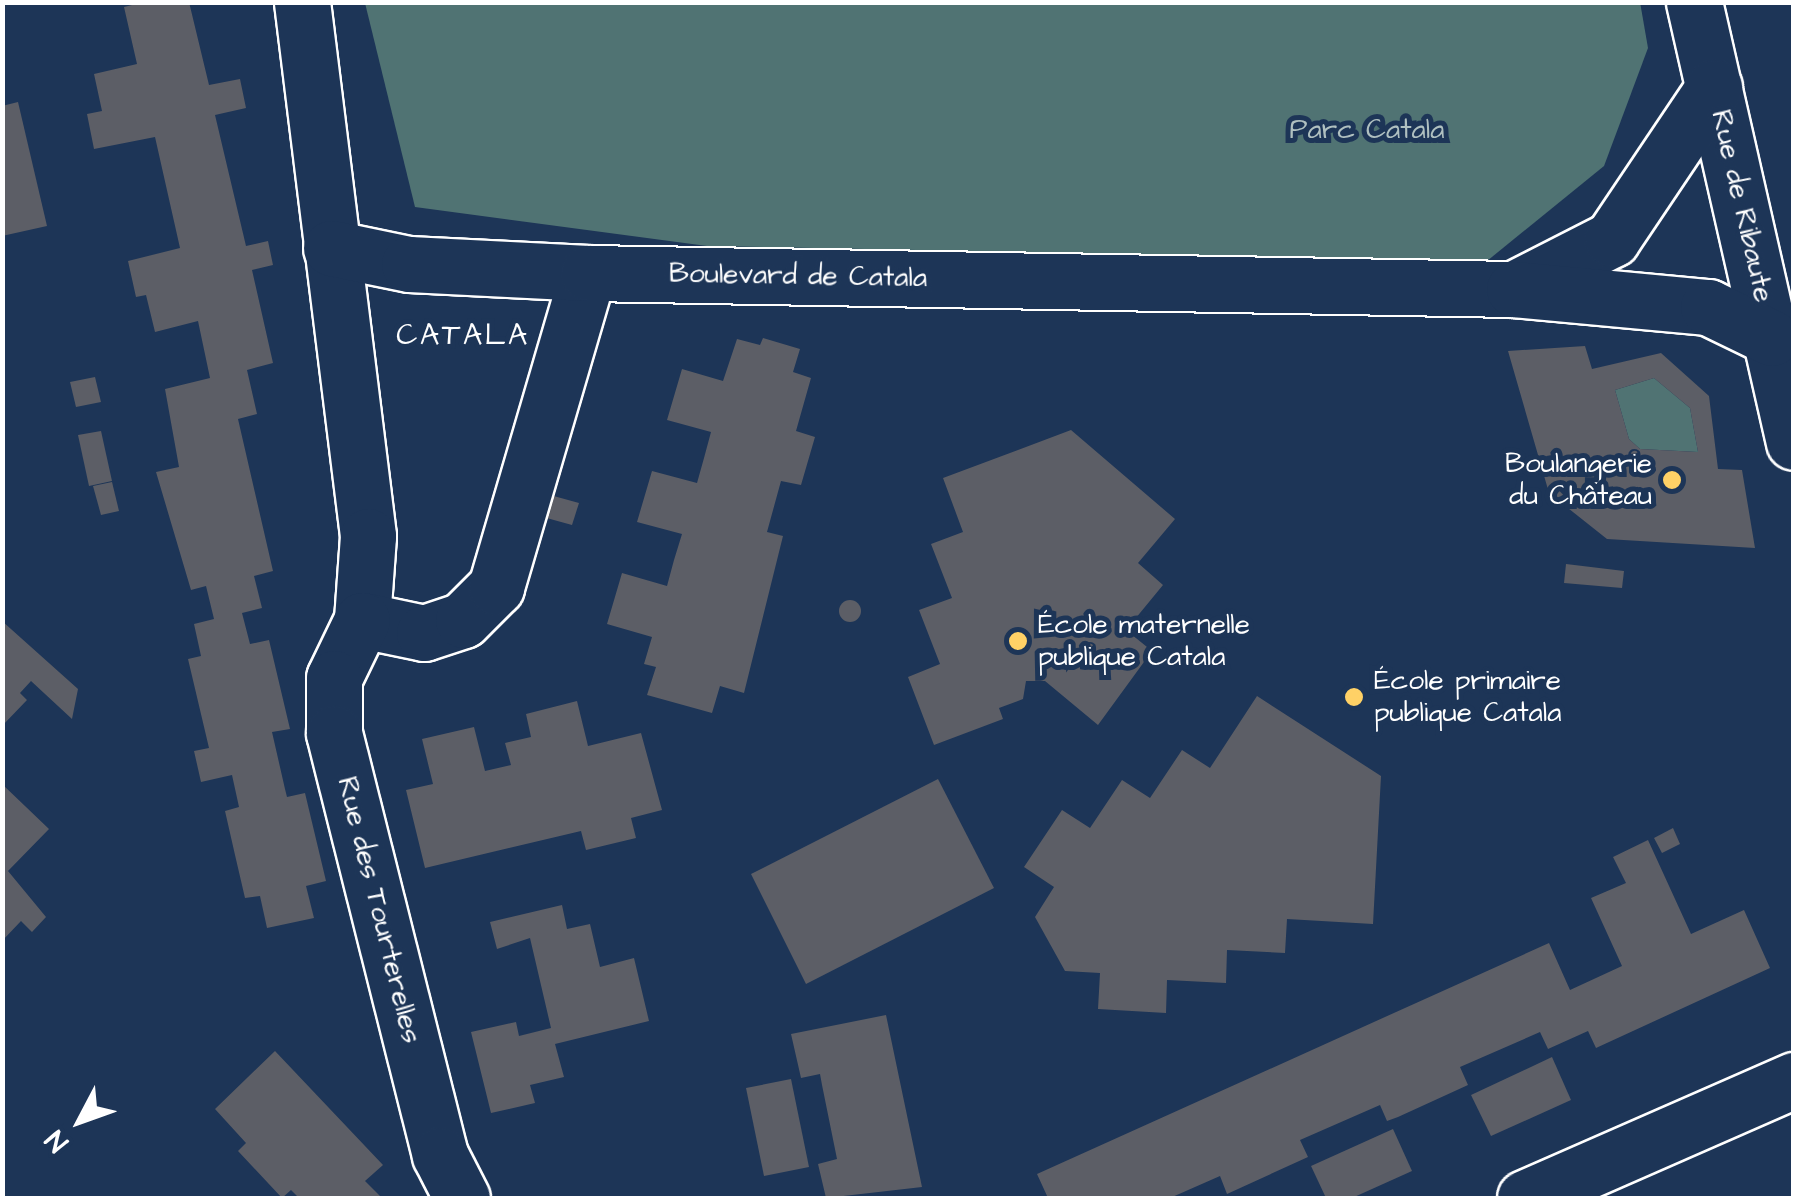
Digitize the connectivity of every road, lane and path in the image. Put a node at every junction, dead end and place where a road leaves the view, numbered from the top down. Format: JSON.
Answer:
{"nodes":[{"id":1,"x":302,"y":2,"type":"edge"},
{"id":2,"x":1694,"y":2,"type":"edge"},
{"id":3,"x":1714,"y":87,"type":"junction"},
{"id":4,"x":330,"y":248,"type":"junction"},
{"id":5,"x":588,"y":273,"type":"junction"},
{"id":6,"x":1514,"y":289,"type":"junction"},
{"id":7,"x":1772,"y":338,"type":"junction"},
{"id":8,"x":1794,"y":442,"type":"edge"},
{"id":9,"x":362,"y":620,"type":"junction"},
{"id":10,"x":1794,"y":1080,"type":"edge"},
{"id":11,"x":462,"y":1198,"type":"edge"},
{"id":12,"x":1524,"y":1198,"type":"edge"}],
"edges":[{"from":1,"to":4,"type":"street"},
{"from":2,"to":3,"type":"street"},
{"from":3,"to":6,"type":"street","name":"Boulevard de Catala"},
{"from":3,"to":7,"type":"street","name":"Rue de Ribaute"},
{"from":4,"to":5,"type":"street","name":"Boulevard de Catala"},
{"from":4,"to":9,"type":"street","name":"Rue des Tourterelles"},
{"from":5,"to":6,"type":"street","name":"Boulevard de Catala"},
{"from":5,"to":9,"type":"street"},
{"from":6,"to":7,"type":"street","name":"Boulevard de Catala"},
{"from":7,"to":8,"type":"street","name":"Rue de Ribaute"},
{"from":9,"to":11,"type":"street","name":"Rue des Tourterelles"},
{"from":10,"to":12,"type":"street"}]}
